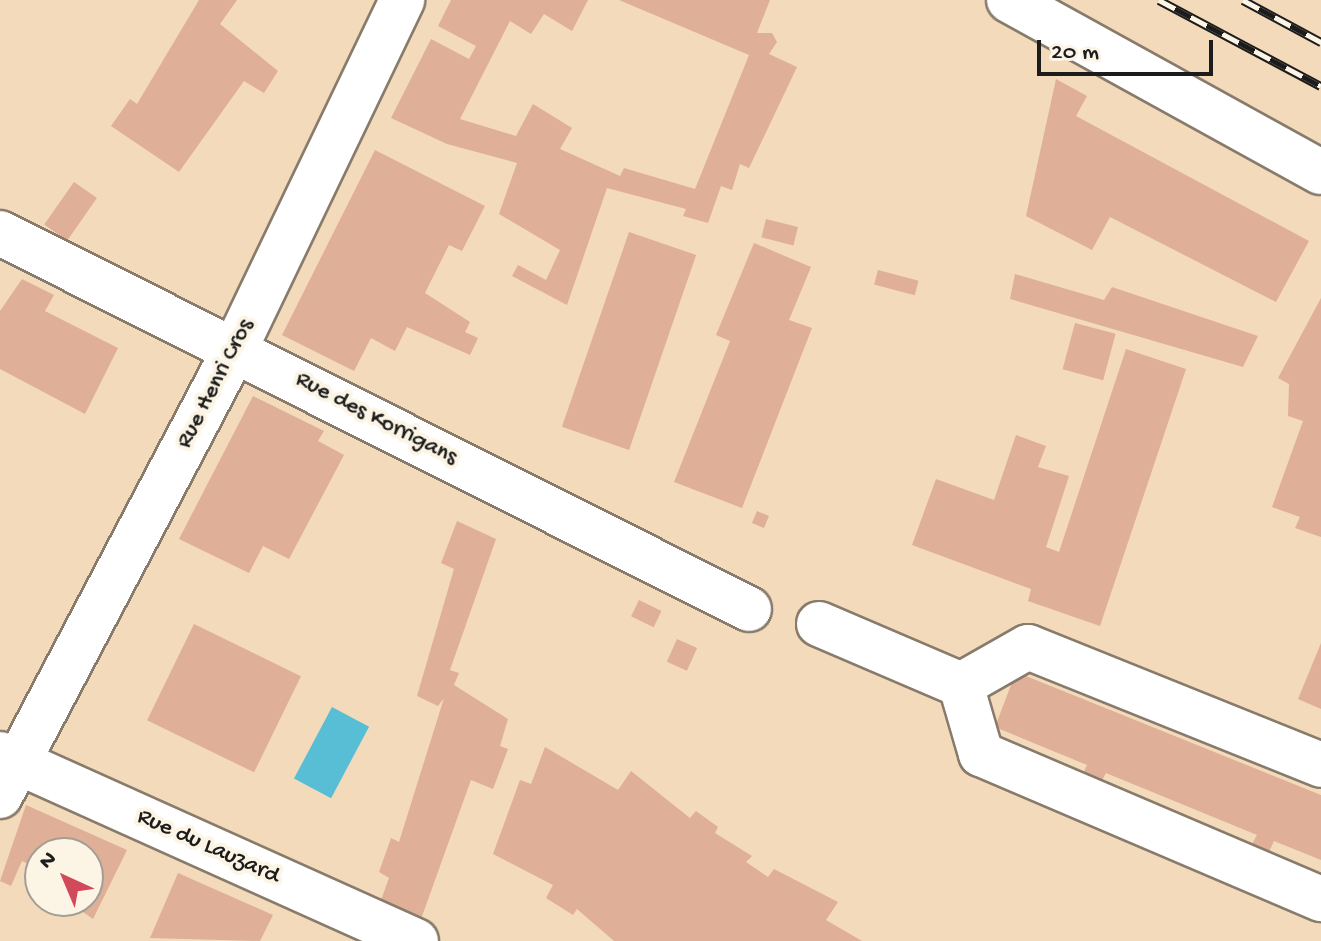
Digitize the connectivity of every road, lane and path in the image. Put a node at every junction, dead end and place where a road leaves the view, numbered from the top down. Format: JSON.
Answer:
{"nodes":[{"id":1,"x":402,"y":0,"type":"edge"},
{"id":2,"x":1009,"y":0,"type":"edge"},
{"id":3,"x":1321,"y":172,"type":"edge"},
{"id":4,"x":0,"y":233,"type":"edge"},
{"id":5,"x":236,"y":347,"type":"junction"},
{"id":6,"x":749,"y":609,"type":"dead end"},
{"id":7,"x":819,"y":624,"type":"dead end"},
{"id":8,"x":961,"y":685,"type":"junction"},
{"id":9,"x":1321,"y":765,"type":"edge"},
{"id":10,"x":7,"y":771,"type":"edge"},
{"id":11,"x":1321,"y":899,"type":"edge"},
{"id":12,"x":416,"y":941,"type":"edge"}],
"edges":[{"from":1,"to":5,"type":"street","name":"Rue Henri Cros"},
{"from":2,"to":3,"type":"street"},
{"from":4,"to":5,"type":"street","name":"Rue des Korrigans"},
{"from":5,"to":6,"type":"street","name":"Rue des Korrigans"},
{"from":5,"to":10,"type":"street","name":"Rue Henri Cros"},
{"from":7,"to":8,"type":"street"},
{"from":8,"to":9,"type":"street"},
{"from":8,"to":11,"type":"street"},
{"from":10,"to":12,"type":"street","name":"Rue du Lauzard"}]}
